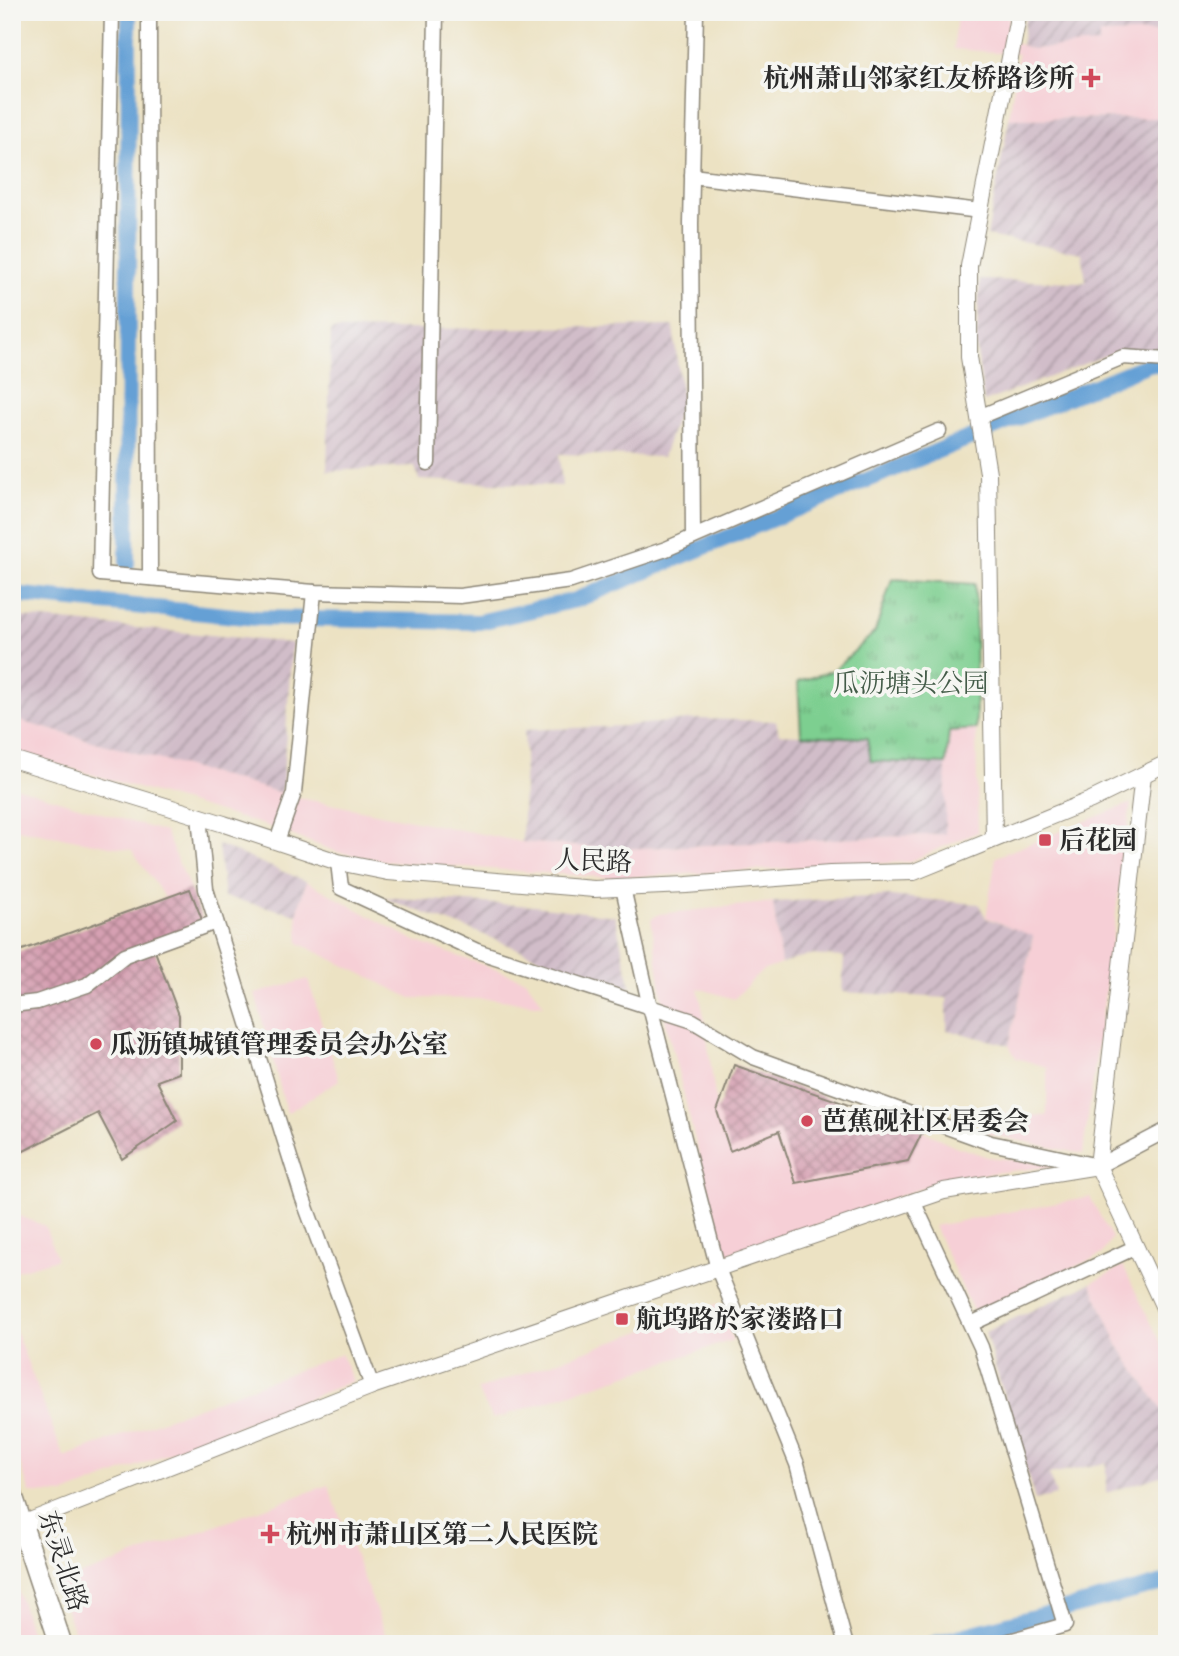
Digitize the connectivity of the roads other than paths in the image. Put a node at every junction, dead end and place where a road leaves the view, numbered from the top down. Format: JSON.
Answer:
{"nodes":[{"id":1,"x":112,"y":12,"type":"edge"},
{"id":2,"x":149,"y":12,"type":"edge"},
{"id":3,"x":436,"y":12,"type":"edge"},
{"id":4,"x":696,"y":12,"type":"edge"},
{"id":5,"x":1019,"y":12,"type":"edge"},
{"id":6,"x":692,"y":176,"type":"junction"},
{"id":7,"x":980,"y":211,"type":"junction"},
{"id":8,"x":1167,"y":360,"type":"edge"},
{"id":9,"x":977,"y":409,"type":"junction"},
{"id":10,"x":939,"y":431,"type":"dead end"},
{"id":11,"x":428,"y":463,"type":"dead end"},
{"id":12,"x":693,"y":537,"type":"junction"},
{"id":13,"x":150,"y":578,"type":"junction"},
{"id":14,"x":314,"y":592,"type":"junction"},
{"id":15,"x":12,"y":759,"type":"edge"},
{"id":16,"x":1167,"y":763,"type":"edge"},
{"id":17,"x":1143,"y":775,"type":"junction"},
{"id":18,"x":198,"y":816,"type":"junction"},
{"id":19,"x":994,"y":839,"type":"junction"},
{"id":20,"x":277,"y":841,"type":"junction"},
{"id":21,"x":338,"y":862,"type":"junction"},
{"id":22,"x":623,"y":888,"type":"junction"},
{"id":23,"x":216,"y":922,"type":"junction"},
{"id":24,"x":12,"y":1004,"type":"edge"},
{"id":25,"x":650,"y":1007,"type":"junction"},
{"id":26,"x":1167,"y":1130,"type":"edge"},
{"id":27,"x":1098,"y":1166,"type":"junction"},
{"id":28,"x":913,"y":1202,"type":"junction"},
{"id":29,"x":1136,"y":1247,"type":"junction"},
{"id":30,"x":718,"y":1269,"type":"junction"},
{"id":31,"x":1167,"y":1314,"type":"edge"},
{"id":32,"x":971,"y":1324,"type":"junction"},
{"id":33,"x":373,"y":1386,"type":"junction"},
{"id":34,"x":12,"y":1496,"type":"edge"},
{"id":35,"x":17,"y":1526,"type":"edge"},
{"id":36,"x":845,"y":1642,"type":"edge"},
{"id":37,"x":61,"y":1644,"type":"edge"},
{"id":38,"x":999,"y":1644,"type":"edge"}],
"edges":[{"from":1,"to":13,"type":"street"},
{"from":2,"to":13,"type":"street"},
{"from":3,"to":11,"type":"street"},
{"from":4,"to":6,"type":"street"},
{"from":5,"to":7,"type":"street"},
{"from":6,"to":7,"type":"street"},
{"from":6,"to":12,"type":"street"},
{"from":7,"to":9,"type":"street"},
{"from":8,"to":9,"type":"street"},
{"from":9,"to":19,"type":"street"},
{"from":10,"to":12,"type":"street"},
{"from":12,"to":14,"type":"street"},
{"from":13,"to":14,"type":"street"},
{"from":14,"to":20,"type":"street"},
{"from":15,"to":18,"type":"street","name":"人民路"},
{"from":16,"to":17,"type":"street","name":"人民路"},
{"from":17,"to":19,"type":"street","name":"人民路"},
{"from":17,"to":27,"type":"street"},
{"from":18,"to":20,"type":"street","name":"人民路"},
{"from":18,"to":23,"type":"street"},
{"from":19,"to":22,"type":"street","name":"人民路"},
{"from":20,"to":21,"type":"street","name":"人民路"},
{"from":21,"to":22,"type":"street","name":"人民路"},
{"from":21,"to":25,"type":"street"},
{"from":22,"to":25,"type":"street"},
{"from":23,"to":24,"type":"street"},
{"from":23,"to":33,"type":"street"},
{"from":25,"to":27,"type":"street"},
{"from":25,"to":30,"type":"street"},
{"from":26,"to":27,"type":"street"},
{"from":27,"to":28,"type":"street"},
{"from":27,"to":29,"type":"street"},
{"from":28,"to":30,"type":"street"},
{"from":28,"to":32,"type":"street"},
{"from":29,"to":31,"type":"street"},
{"from":29,"to":32,"type":"street"},
{"from":30,"to":33,"type":"street"},
{"from":30,"to":36,"type":"street"},
{"from":32,"to":38,"type":"street"},
{"from":33,"to":35,"type":"street"},
{"from":34,"to":35,"type":"main road","name":"东灵北路"},
{"from":35,"to":37,"type":"main road","name":"东灵北路"}]}
